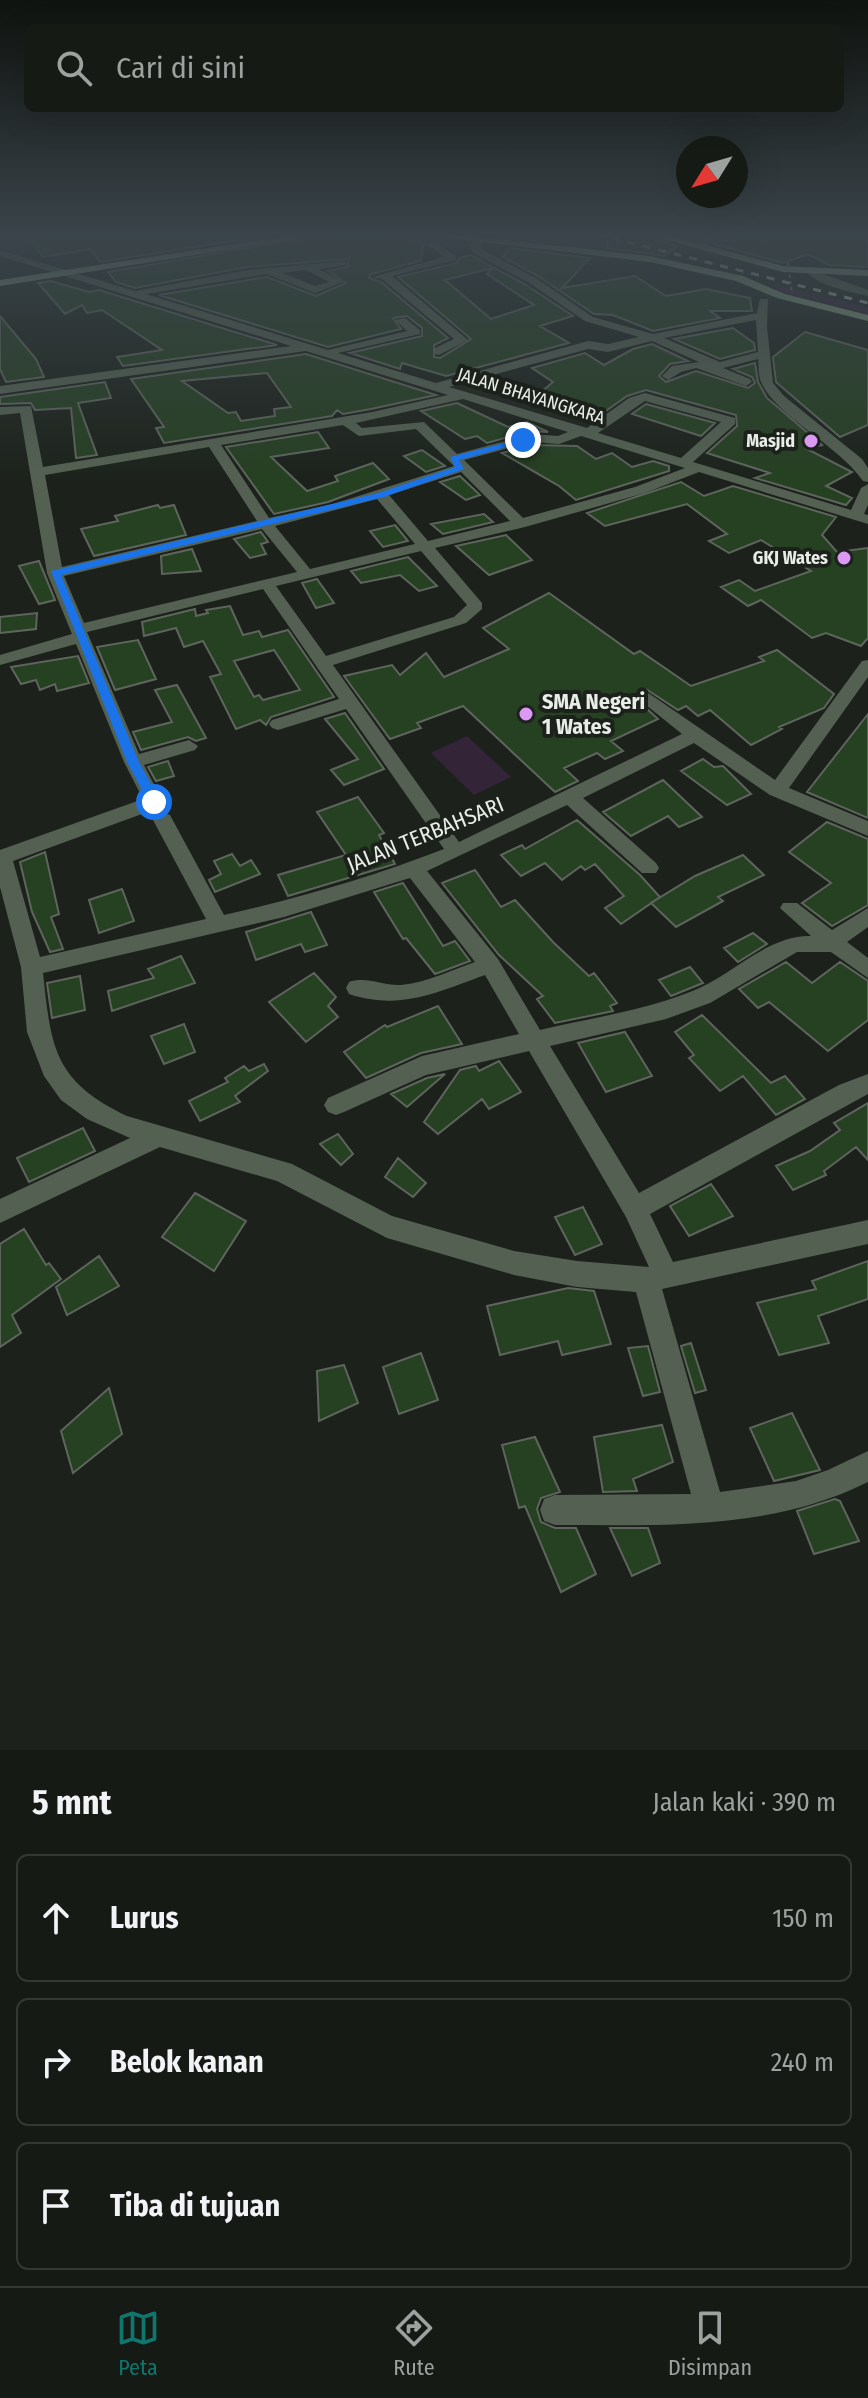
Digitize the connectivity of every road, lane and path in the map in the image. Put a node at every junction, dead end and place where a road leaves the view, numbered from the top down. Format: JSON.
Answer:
{"nodes":[{"id":1,"x":211,"y":316,"type":"edge"},
{"id":2,"x":431,"y":316,"type":"edge"},
{"id":3,"x":585,"y":316,"type":"edge"},
{"id":4,"x":762,"y":316,"type":"joint"},
{"id":5,"x":818,"y":316,"type":"edge"},
{"id":6,"x":401,"y":320,"type":"dead end"},
{"id":7,"x":868,"y":329,"type":"edge"},
{"id":8,"x":652,"y":337,"type":"junction"},
{"id":9,"x":311,"y":346,"type":"junction"},
{"id":10,"x":439,"y":351,"type":"dead end"},
{"id":11,"x":329,"y":352,"type":"junction"},
{"id":12,"x":764,"y":354,"type":"junction"},
{"id":13,"x":713,"y":367,"type":"junction"},
{"id":14,"x":668,"y":376,"type":"dead end"},
{"id":15,"x":746,"y":382,"type":"dead end"},
{"id":16,"x":439,"y":386,"type":"junction"},
{"id":17,"x":0,"y":390,"type":"edge"},
{"id":18,"x":465,"y":395,"type":"junction"},
{"id":19,"x":0,"y":411,"type":"edge"},
{"id":20,"x":345,"y":420,"type":"junction"},
{"id":21,"x":585,"y":432,"type":"junction"},
{"id":22,"x":212,"y":442,"type":"junction"},
{"id":23,"x":685,"y":462,"type":"junction"},
{"id":24,"x":457,"y":463,"type":"junction"},
{"id":25,"x":701,"y":467,"type":"junction"},
{"id":26,"x":37,"y":472,"type":"junction"},
{"id":27,"x":868,"y":478,"type":"edge"},
{"id":28,"x":868,"y":488,"type":"edge"},
{"id":29,"x":381,"y":495,"type":"junction"},
{"id":30,"x":862,"y":518,"type":"edge"},
{"id":31,"x":265,"y":523,"type":"junction"},
{"id":32,"x":520,"y":524,"type":"junction"},
{"id":33,"x":425,"y":546,"type":"junction"},
{"id":34,"x":55,"y":573,"type":"junction"},
{"id":35,"x":307,"y":575,"type":"junction"},
{"id":36,"x":267,"y":584,"type":"junction"},
{"id":37,"x":79,"y":633,"type":"junction"},
{"id":38,"x":0,"y":660,"type":"edge"},
{"id":39,"x":322,"y":663,"type":"junction"},
{"id":40,"x":868,"y":665,"type":"edge"},
{"id":41,"x":647,"y":697,"type":"dead end"},
{"id":42,"x":348,"y":702,"type":"junction"},
{"id":43,"x":278,"y":724,"type":"dead end"},
{"id":44,"x":695,"y":735,"type":"junction"},
{"id":45,"x":189,"y":746,"type":"dead end"},
{"id":46,"x":133,"y":762,"type":"junction"},
{"id":47,"x":777,"y":790,"type":"junction"},
{"id":48,"x":570,"y":797,"type":"junction"},
{"id":49,"x":159,"y":810,"type":"junction"},
{"id":50,"x":868,"y":829,"type":"edge"},
{"id":51,"x":456,"y":852,"type":"junction"},
{"id":52,"x":1,"y":858,"type":"edge"},
{"id":53,"x":649,"y":868,"type":"dead end"},
{"id":54,"x":414,"y":869,"type":"junction"},
{"id":55,"x":790,"y":908,"type":"dead end"},
{"id":56,"x":868,"y":916,"type":"edge"},
{"id":57,"x":218,"y":923,"type":"junction"},
{"id":58,"x":833,"y":942,"type":"junction"},
{"id":59,"x":490,"y":965,"type":"junction"},
{"id":60,"x":32,"y":967,"type":"junction"},
{"id":61,"x":868,"y":970,"type":"edge"},
{"id":62,"x":357,"y":988,"type":"dead end"},
{"id":63,"x":535,"y":1039,"type":"junction"},
{"id":64,"x":868,"y":1084,"type":"edge"},
{"id":65,"x":336,"y":1105,"type":"dead end"},
{"id":66,"x":158,"y":1136,"type":"junction"},
{"id":67,"x":635,"y":1209,"type":"junction"},
{"id":68,"x":0,"y":1211,"type":"edge"},
{"id":69,"x":868,"y":1232,"type":"edge"},
{"id":70,"x":656,"y":1277,"type":"junction"},
{"id":71,"x":868,"y":1466,"type":"edge"},
{"id":72,"x":710,"y":1509,"type":"junction"},
{"id":73,"x":555,"y":1510,"type":"dead end"}],
"edges":[{"from":1,"to":9,"type":"street","name":"JALAN BHAYANGKARA"},
{"from":2,"to":10,"type":"street"},
{"from":3,"to":8,"type":"street"},
{"from":4,"to":8,"type":"street"},
{"from":4,"to":12,"type":"street"},
{"from":5,"to":7,"type":"main road"},
{"from":6,"to":11,"type":"street"},
{"from":8,"to":13,"type":"street"},
{"from":8,"to":16,"type":"street"},
{"from":9,"to":11,"type":"street","name":"JALAN BHAYANGKARA"},
{"from":9,"to":17,"type":"street"},
{"from":11,"to":16,"type":"street","name":"JALAN BHAYANGKARA"},
{"from":12,"to":13,"type":"street"},
{"from":12,"to":27,"type":"street"},
{"from":13,"to":14,"type":"street"},
{"from":13,"to":15,"type":"street"},
{"from":16,"to":18,"type":"street","name":"JALAN BHAYANGKARA"},
{"from":18,"to":20,"type":"street"},
{"from":18,"to":21,"type":"street","name":"JALAN BHAYANGKARA"},
{"from":19,"to":26,"type":"street"},
{"from":20,"to":22,"type":"street"},
{"from":20,"to":24,"type":"street"},
{"from":21,"to":23,"type":"street","name":"JALAN BHAYANGKARA"},
{"from":21,"to":23,"type":"street"},
{"from":21,"to":24,"type":"street"},
{"from":22,"to":26,"type":"street"},
{"from":22,"to":31,"type":"street"},
{"from":23,"to":25,"type":"street","name":"JALAN BHAYANGKARA"},
{"from":24,"to":29,"type":"street"},
{"from":24,"to":32,"type":"street"},
{"from":25,"to":30,"type":"street","name":"JALAN BHAYANGKARA"},
{"from":25,"to":32,"type":"street"},
{"from":26,"to":34,"type":"street"},
{"from":28,"to":30,"type":"street"},
{"from":29,"to":31,"type":"street"},
{"from":29,"to":33,"type":"street"},
{"from":31,"to":34,"type":"street"},
{"from":31,"to":35,"type":"street"},
{"from":32,"to":33,"type":"street"},
{"from":33,"to":35,"type":"street"},
{"from":33,"to":39,"type":"street"},
{"from":34,"to":37,"type":"street"},
{"from":35,"to":36,"type":"street"},
{"from":36,"to":37,"type":"street"},
{"from":36,"to":39,"type":"street"},
{"from":37,"to":38,"type":"street"},
{"from":37,"to":46,"type":"street"},
{"from":39,"to":42,"type":"street"},
{"from":40,"to":47,"type":"street"},
{"from":41,"to":44,"type":"street"},
{"from":42,"to":43,"type":"street"},
{"from":42,"to":51,"type":"street"},
{"from":44,"to":47,"type":"street"},
{"from":44,"to":48,"type":"street","name":"JALAN TERBAHSARI"},
{"from":45,"to":46,"type":"street"},
{"from":46,"to":49,"type":"street"},
{"from":47,"to":50,"type":"street"},
{"from":48,"to":51,"type":"street","name":"JALAN TERBAHSARI"},
{"from":48,"to":53,"type":"street"},
{"from":49,"to":52,"type":"street"},
{"from":49,"to":57,"type":"street"},
{"from":51,"to":54,"type":"street","name":"JALAN TERBAHSARI"},
{"from":52,"to":60,"type":"street"},
{"from":54,"to":57,"type":"street","name":"JALAN TERBAHSARI"},
{"from":54,"to":59,"type":"street"},
{"from":55,"to":58,"type":"street"},
{"from":56,"to":58,"type":"street"},
{"from":57,"to":60,"type":"street","name":"JALAN TERBAHSARI"},
{"from":58,"to":61,"type":"street"},
{"from":58,"to":63,"type":"street"},
{"from":59,"to":62,"type":"street"},
{"from":59,"to":63,"type":"street"},
{"from":60,"to":66,"type":"street"},
{"from":63,"to":65,"type":"street"},
{"from":63,"to":67,"type":"street"},
{"from":64,"to":67,"type":"street"},
{"from":66,"to":68,"type":"street"},
{"from":66,"to":70,"type":"street"},
{"from":67,"to":70,"type":"street"},
{"from":69,"to":70,"type":"street"},
{"from":70,"to":72,"type":"street"},
{"from":71,"to":72,"type":"street"},
{"from":72,"to":73,"type":"street"}]}
